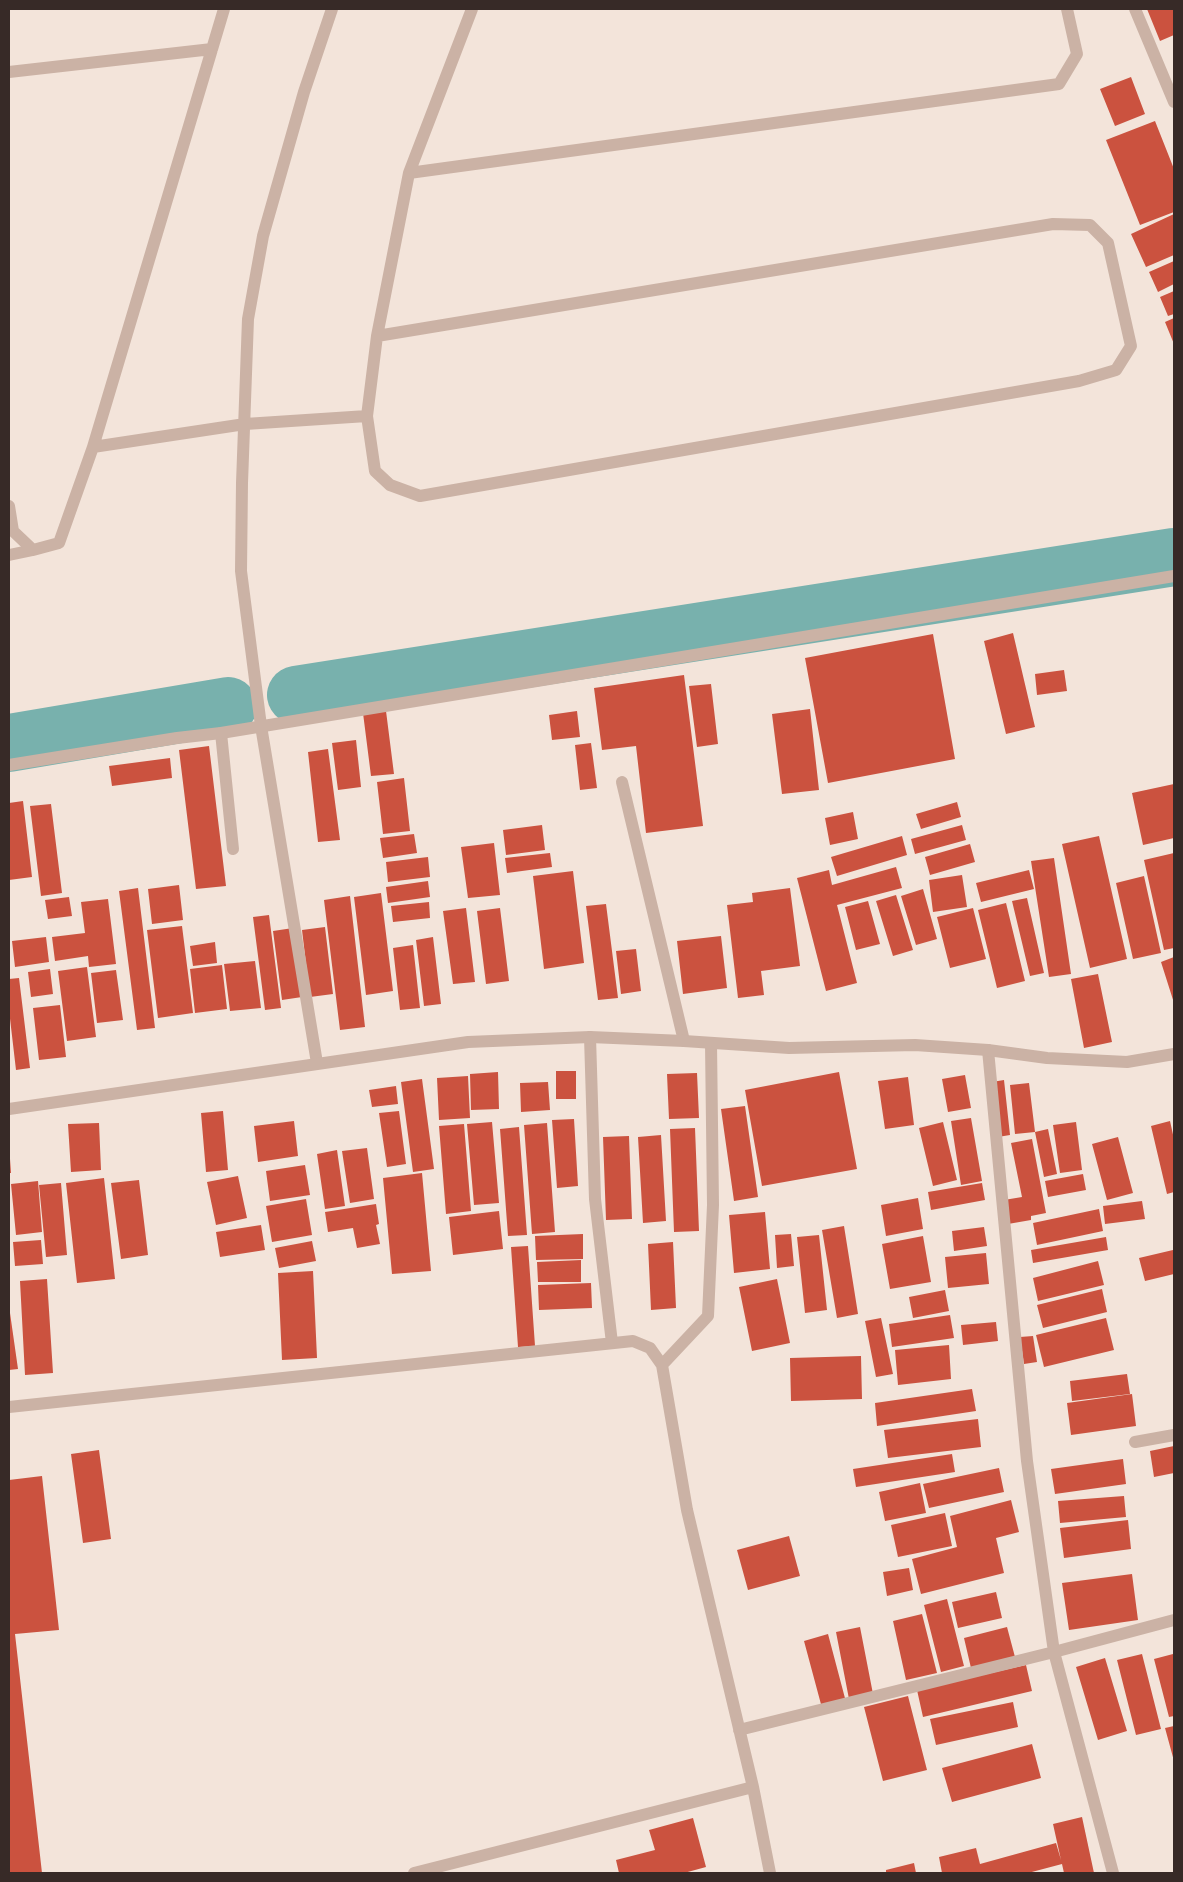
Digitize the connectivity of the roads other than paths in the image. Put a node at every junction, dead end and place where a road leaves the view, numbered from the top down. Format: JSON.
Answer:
{"nodes":[{"id":1,"x":224,"y":9,"type":"edge"},
{"id":2,"x":332,"y":9,"type":"edge"},
{"id":3,"x":472,"y":9,"type":"edge"},
{"id":4,"x":1067,"y":9,"type":"edge"},
{"id":5,"x":1135,"y":9,"type":"edge"},
{"id":6,"x":212,"y":49,"type":"junction"},
{"id":7,"x":9,"y":72,"type":"edge"},
{"id":8,"x":1174,"y":102,"type":"edge"},
{"id":9,"x":409,"y":173,"type":"junction"},
{"id":10,"x":377,"y":336,"type":"junction"},
{"id":11,"x":368,"y":416,"type":"junction"},
{"id":12,"x":245,"y":424,"type":"junction"},
{"id":13,"x":93,"y":447,"type":"junction"},
{"id":14,"x":9,"y":506,"type":"edge"},
{"id":15,"x":33,"y":550,"type":"junction"},
{"id":16,"x":9,"y":555,"type":"edge"},
{"id":17,"x":1174,"y":576,"type":"edge"},
{"id":18,"x":262,"y":726,"type":"junction"},
{"id":19,"x":221,"y":733,"type":"junction"},
{"id":20,"x":9,"y":766,"type":"edge"},
{"id":21,"x":622,"y":782,"type":"dead end"},
{"id":22,"x":233,"y":850,"type":"dead end"},
{"id":23,"x":590,"y":1037,"type":"junction"},
{"id":24,"x":684,"y":1041,"type":"junction"},
{"id":25,"x":711,"y":1043,"type":"junction"},
{"id":26,"x":988,"y":1050,"type":"junction"},
{"id":27,"x":1174,"y":1054,"type":"edge"},
{"id":28,"x":317,"y":1063,"type":"junction"},
{"id":29,"x":9,"y":1109,"type":"edge"},
{"id":30,"x":612,"y":1343,"type":"junction"},
{"id":31,"x":662,"y":1365,"type":"junction"},
{"id":32,"x":9,"y":1407,"type":"edge"},
{"id":33,"x":1174,"y":1435,"type":"edge"},
{"id":34,"x":1135,"y":1442,"type":"dead end"},
{"id":35,"x":1174,"y":1620,"type":"edge"},
{"id":36,"x":1054,"y":1652,"type":"junction"},
{"id":37,"x":739,"y":1730,"type":"junction"},
{"id":38,"x":753,"y":1787,"type":"junction"},
{"id":39,"x":414,"y":1873,"type":"edge"},
{"id":40,"x":770,"y":1873,"type":"edge"},
{"id":41,"x":1112,"y":1873,"type":"edge"}],
"edges":[{"from":1,"to":6,"type":"street"},
{"from":2,"to":12,"type":"street"},
{"from":3,"to":9,"type":"street"},
{"from":4,"to":9,"type":"street"},
{"from":5,"to":8,"type":"street"},
{"from":6,"to":7,"type":"street"},
{"from":6,"to":13,"type":"street"},
{"from":9,"to":10,"type":"street"},
{"from":10,"to":11,"type":"street"},
{"from":10,"to":11,"type":"street"},
{"from":11,"to":12,"type":"street"},
{"from":12,"to":13,"type":"street"},
{"from":12,"to":18,"type":"street"},
{"from":13,"to":15,"type":"street"},
{"from":14,"to":15,"type":"street"},
{"from":15,"to":16,"type":"street"},
{"from":17,"to":18,"type":"street"},
{"from":18,"to":19,"type":"street"},
{"from":18,"to":28,"type":"street"},
{"from":19,"to":20,"type":"street"},
{"from":19,"to":22,"type":"street"},
{"from":21,"to":24,"type":"street"},
{"from":23,"to":24,"type":"street"},
{"from":23,"to":28,"type":"street"},
{"from":23,"to":30,"type":"street"},
{"from":24,"to":25,"type":"street"},
{"from":25,"to":26,"type":"street"},
{"from":25,"to":31,"type":"street"},
{"from":26,"to":27,"type":"street"},
{"from":26,"to":36,"type":"street"},
{"from":28,"to":29,"type":"street"},
{"from":30,"to":31,"type":"street"},
{"from":30,"to":32,"type":"street"},
{"from":31,"to":37,"type":"street"},
{"from":33,"to":34,"type":"street"},
{"from":35,"to":36,"type":"street"},
{"from":36,"to":37,"type":"street"},
{"from":36,"to":41,"type":"street"},
{"from":37,"to":38,"type":"street"},
{"from":38,"to":39,"type":"street"},
{"from":38,"to":40,"type":"street"}]}
